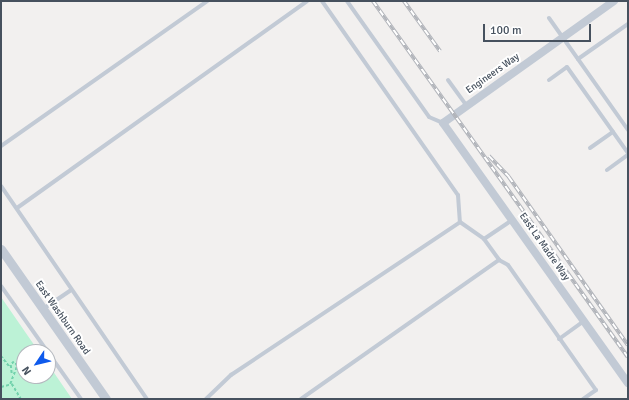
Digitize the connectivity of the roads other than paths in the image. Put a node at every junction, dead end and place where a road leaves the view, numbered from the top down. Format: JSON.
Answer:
{"nodes":[{"id":1,"x":207,"y":1,"type":"edge"},
{"id":2,"x":307,"y":1,"type":"edge"},
{"id":3,"x":322,"y":1,"type":"edge"},
{"id":4,"x":347,"y":1,"type":"edge"},
{"id":5,"x":614,"y":1,"type":"edge"},
{"id":6,"x":548,"y":18,"type":"dead end"},
{"id":7,"x":628,"y":24,"type":"edge"},
{"id":8,"x":562,"y":37,"type":"junction"},
{"id":9,"x":578,"y":59,"type":"junction"},
{"id":10,"x":448,"y":80,"type":"dead end"},
{"id":11,"x":549,"y":80,"type":"dead end"},
{"id":12,"x":466,"y":105,"type":"junction"},
{"id":13,"x":443,"y":123,"type":"junction"},
{"id":14,"x":628,"y":130,"type":"edge"},
{"id":15,"x":613,"y":132,"type":"junction"},
{"id":16,"x":1,"y":146,"type":"edge"},
{"id":17,"x":590,"y":148,"type":"dead end"},
{"id":18,"x":628,"y":154,"type":"edge"},
{"id":19,"x":607,"y":170,"type":"dead end"},
{"id":20,"x":1,"y":186,"type":"edge"},
{"id":21,"x":17,"y":208,"type":"junction"},
{"id":22,"x":512,"y":220,"type":"junction"},
{"id":23,"x":460,"y":222,"type":"junction"},
{"id":24,"x":484,"y":239,"type":"junction"},
{"id":25,"x":1,"y":249,"type":"edge"},
{"id":26,"x":499,"y":260,"type":"junction"},
{"id":27,"x":1,"y":286,"type":"edge"},
{"id":28,"x":71,"y":290,"type":"junction"},
{"id":29,"x":43,"y":309,"type":"junction"},
{"id":30,"x":584,"y":321,"type":"junction"},
{"id":31,"x":559,"y":339,"type":"junction"},
{"id":32,"x":628,"y":383,"type":"edge"},
{"id":33,"x":81,"y":399,"type":"edge"},
{"id":34,"x":106,"y":399,"type":"edge"},
{"id":35,"x":147,"y":399,"type":"edge"},
{"id":36,"x":206,"y":399,"type":"edge"},
{"id":37,"x":301,"y":399,"type":"edge"},
{"id":38,"x":583,"y":399,"type":"edge"}],
"edges":[{"from":1,"to":16,"type":"lane"},
{"from":2,"to":21,"type":"lane"},
{"from":3,"to":23,"type":"lane"},
{"from":4,"to":13,"type":"lane"},
{"from":5,"to":8,"type":"street","name":"Engineers Way"},
{"from":6,"to":8,"type":"lane"},
{"from":7,"to":9,"type":"lane"},
{"from":8,"to":9,"type":"lane"},
{"from":8,"to":12,"type":"street","name":"Engineers Way"},
{"from":9,"to":14,"type":"lane"},
{"from":10,"to":12,"type":"lane"},
{"from":11,"to":15,"type":"lane"},
{"from":12,"to":13,"type":"street","name":"Engineers Way"},
{"from":13,"to":22,"type":"street","name":"East La Madre Way"},
{"from":15,"to":17,"type":"lane"},
{"from":15,"to":18,"type":"lane"},
{"from":18,"to":19,"type":"lane"},
{"from":20,"to":21,"type":"lane"},
{"from":21,"to":28,"type":"lane"},
{"from":22,"to":24,"type":"lane"},
{"from":22,"to":30,"type":"street","name":"East La Madre Way"},
{"from":23,"to":24,"type":"lane"},
{"from":23,"to":36,"type":"lane"},
{"from":24,"to":26,"type":"lane"},
{"from":25,"to":29,"type":"street","name":"East Washburn Road"},
{"from":26,"to":31,"type":"lane"},
{"from":26,"to":37,"type":"lane"},
{"from":27,"to":33,"type":"lane"},
{"from":28,"to":29,"type":"lane"},
{"from":28,"to":35,"type":"lane"},
{"from":29,"to":34,"type":"street","name":"East Washburn Road"},
{"from":30,"to":31,"type":"lane"},
{"from":30,"to":32,"type":"street","name":"East La Madre Way"},
{"from":31,"to":38,"type":"lane"}]}
